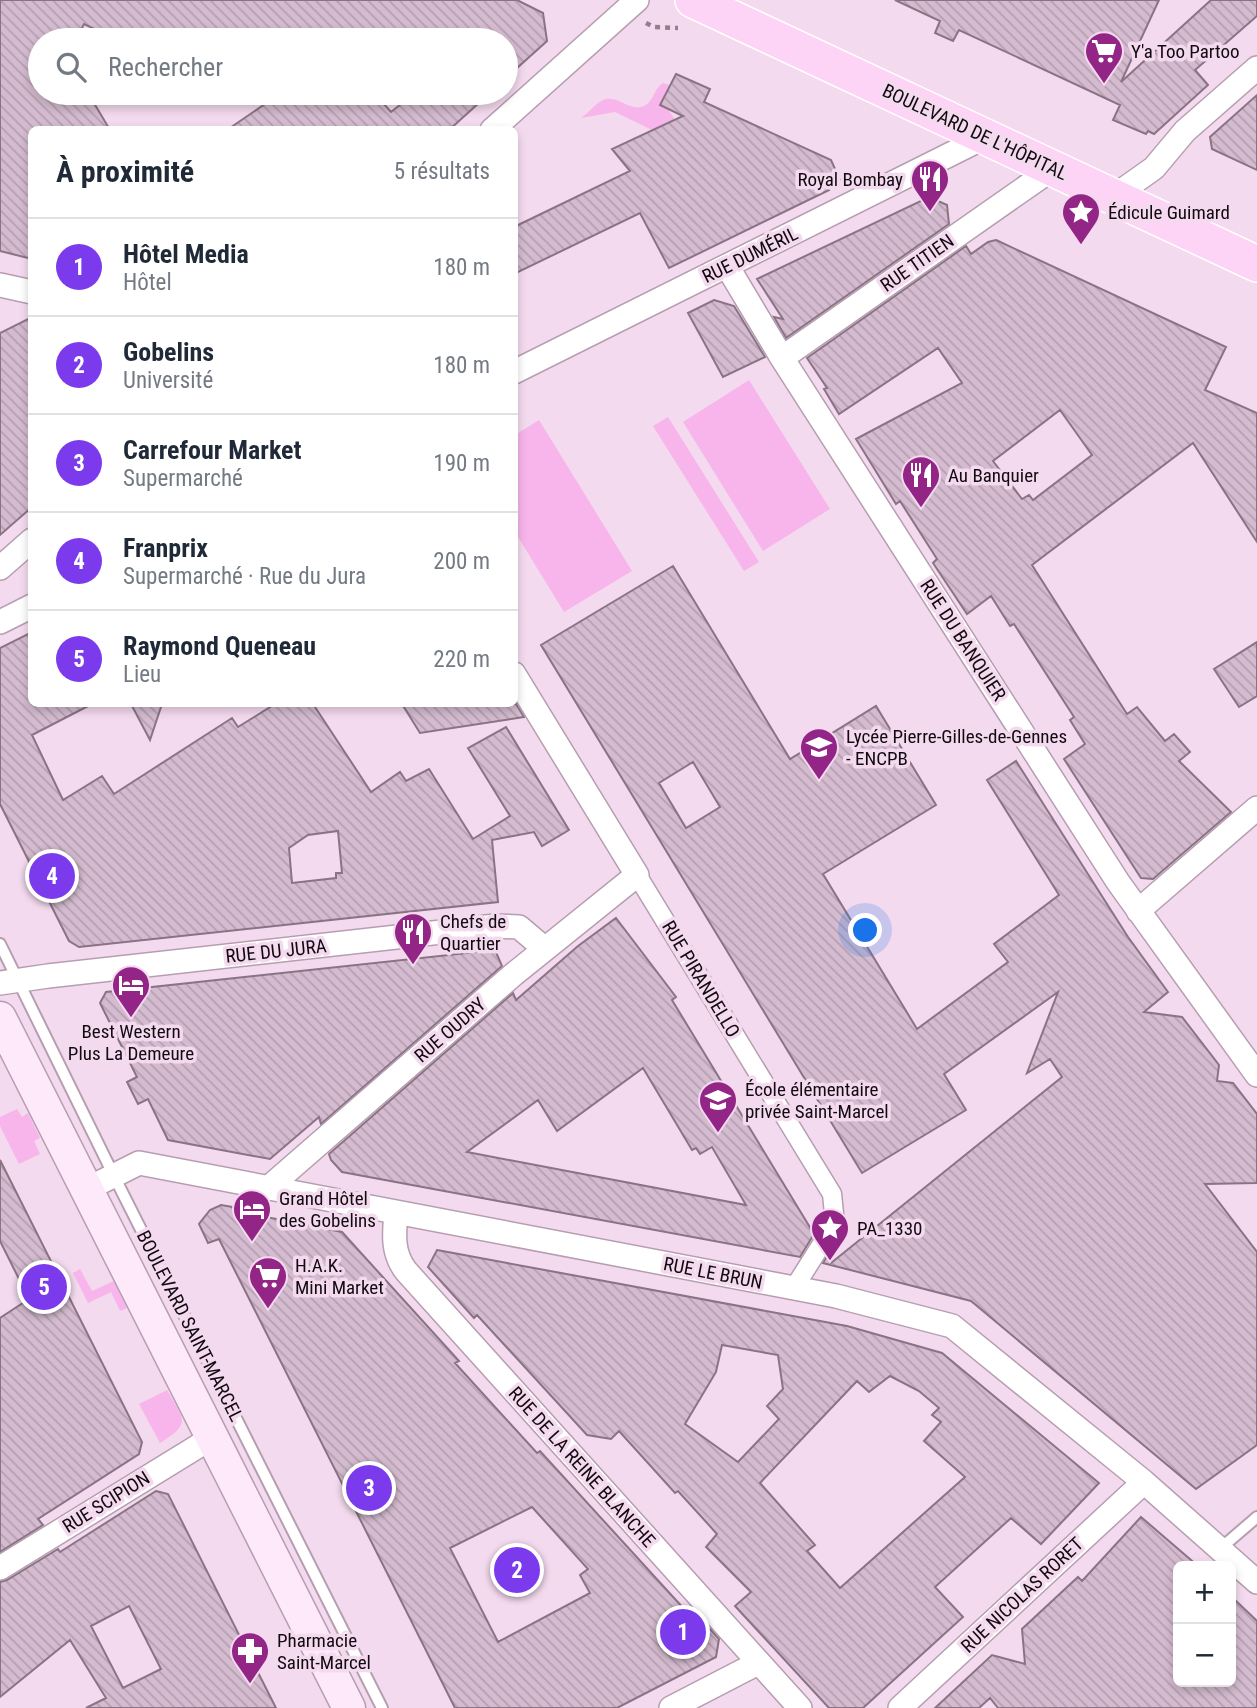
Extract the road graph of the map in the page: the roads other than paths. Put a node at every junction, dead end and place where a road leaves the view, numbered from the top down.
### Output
1 (637, 0) edge
2 (693, 0) edge
3 (1257, 68) edge
4 (496, 126) edge
5 (985, 137) junction
6 (1052, 169) junction
7 (1113, 197) junction
8 (1257, 264) edge
9 (727, 266) junction
10 (0, 284) edge
11 (28, 291) edge
12 (782, 358) junction
13 (518, 370) edge
14 (28, 544) edge
15 (0, 568) edge
16 (28, 608) edge
17 (0, 622) edge
18 (518, 681) edge
19 (1257, 808) edge
20 (637, 875) junction
21 (1138, 911) junction
22 (0, 944) edge
23 (545, 949) junction
24 (9, 982) edge
25 (0, 1018) edge
26 (1257, 1075) edge
27 (100, 1182) junction
28 (267, 1189) junction
29 (396, 1213) junction
30 (794, 1288) junction
31 (213, 1437) junction
32 (1144, 1482) junction
33 (1257, 1517) edge
34 (1221, 1548) junction
35 (0, 1568) edge
36 (1257, 1582) edge
37 (758, 1663) junction
38 (349, 1708) edge
39 (382, 1708) edge
40 (671, 1708) edge
41 (800, 1708) edge
42 (900, 1708) edge

1 - 4 street
2 - 5 main road, BOULEVARD DE L'HÔPITAL
3 - 7 street
5 - 6 main road, BOULEVARD DE L'HÔPITAL
5 - 9 street, RUE DUMÉRIL
6 - 7 main road, BOULEVARD DE L'HÔPITAL
6 - 12 street, RUE TITIEN
7 - 8 main road, BOULEVARD DE L'HÔPITAL
9 - 12 street, RUE DU BANQUIER
9 - 13 street, RUE DUMÉRIL
10 - 11 street
12 - 21 street, RUE DU BANQUIER
14 - 15 street
16 - 17 street
18 - 20 street, RUE PIRANDELLO
19 - 21 street
20 - 23 street, RUE OUDRY
20 - 30 street, RUE PIRANDELLO
21 - 26 street, RUE DU BANQUIER
22 - 24 lane, BOULEVARD SAINT-MARCEL
23 - 24 street, RUE DU JURA
23 - 28 street, RUE OUDRY
24 - 27 lane, BOULEVARD SAINT-MARCEL
25 - 27 main road, BOULEVARD SAINT-MARCEL
27 - 28 street, RUE LE BRUN
27 - 31 main road, BOULEVARD SAINT-MARCEL
27 - 39 lane, BOULEVARD SAINT-MARCEL
28 - 29 street, RUE LE BRUN
29 - 30 street, RUE LE BRUN
29 - 37 street, RUE DE LA REINE BLANCHE
30 - 32 street, RUE LE BRUN
31 - 35 street, RUE SCIPION
31 - 38 main road, BOULEVARD SAINT-MARCEL
32 - 34 street, RUE LE BRUN
32 - 42 street, RUE NICOLAS RORET
33 - 34 lane
34 - 36 street, RUE LE BRUN
37 - 40 street
37 - 41 street, RUE DE LA REINE BLANCHE

